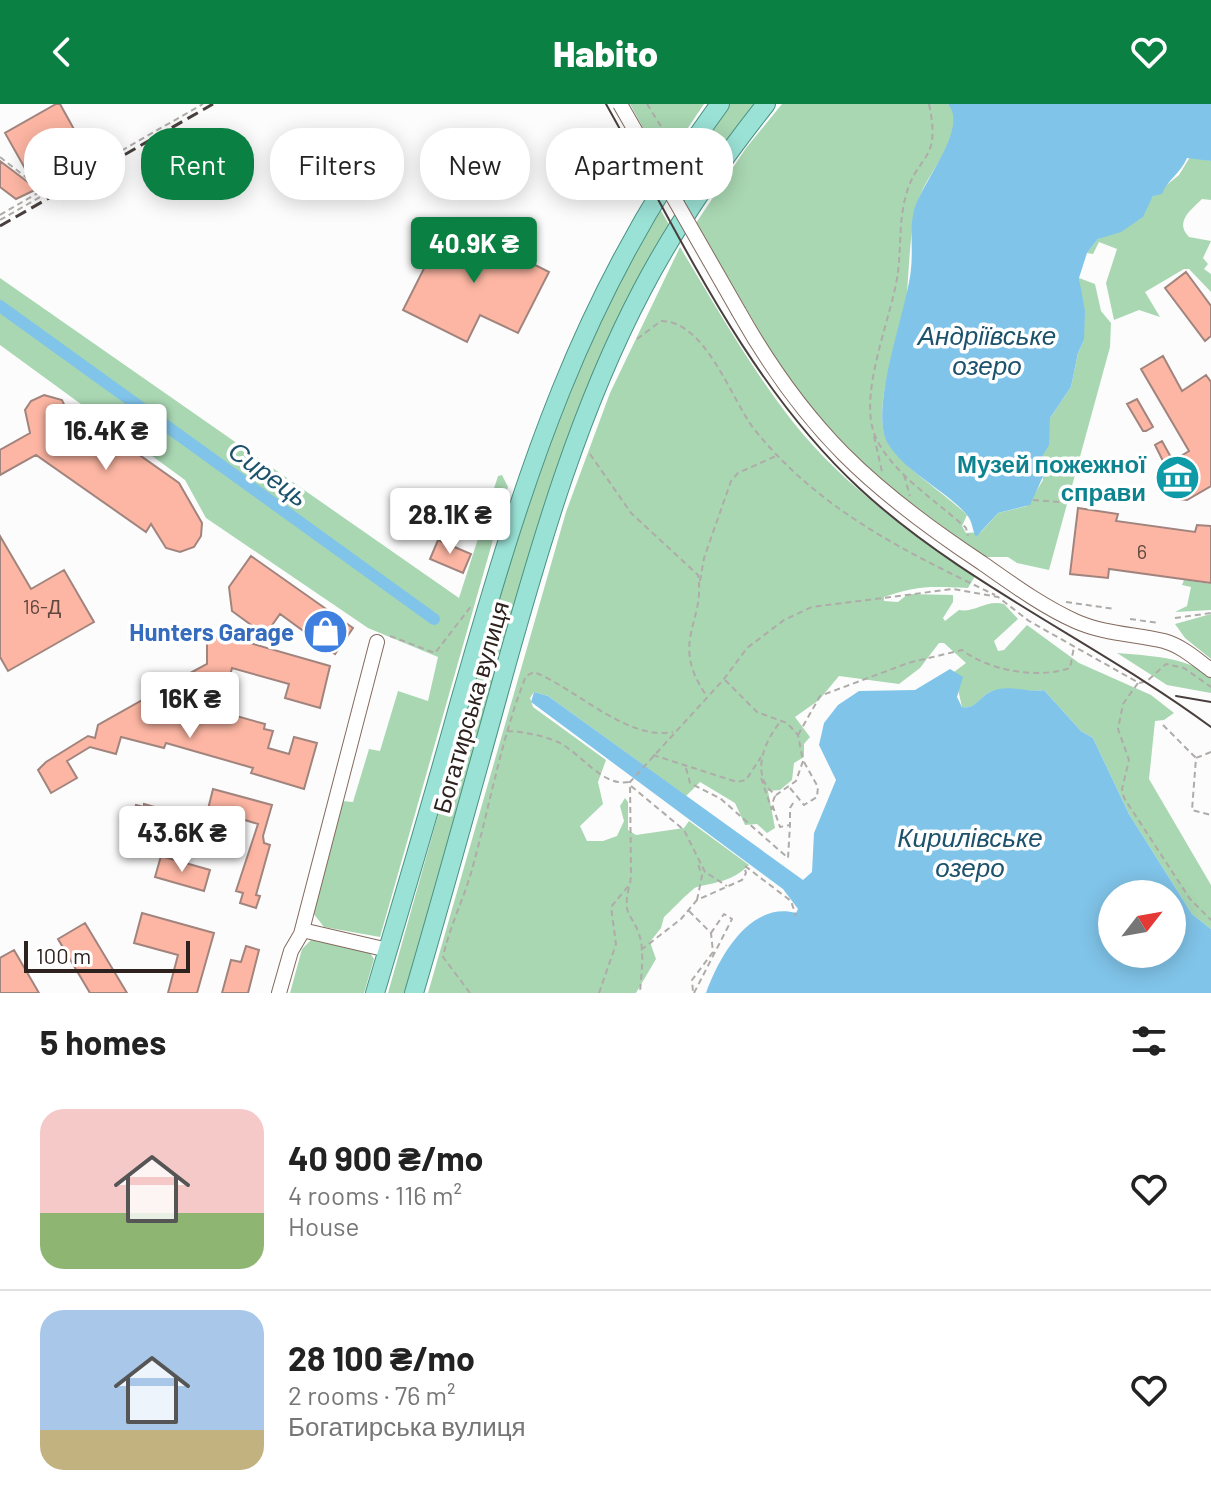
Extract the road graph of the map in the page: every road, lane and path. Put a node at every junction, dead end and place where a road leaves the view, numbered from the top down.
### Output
1 (203, 104) edge
2 (620, 104) edge
3 (647, 104) edge
4 (720, 104) edge
5 (766, 104) edge
6 (929, 104) edge
7 (662, 128) edge
8 (125, 147) edge
9 (0, 157) edge
10 (24, 176) edge
11 (29, 200) edge
12 (32, 200) edge
13 (0, 215) edge
14 (0, 220) edge
15 (637, 339) dead end
16 (874, 432) junction
17 (590, 454) dead end
18 (777, 456) junction
19 (903, 471) junction
20 (883, 476) dead end
21 (911, 499) dead end
22 (1033, 500) dead end
23 (1072, 503) dead end
24 (966, 528) dead end
25 (700, 583) junction
26 (998, 597) junction
27 (1061, 601) dead end
28 (473, 603) dead end
29 (1115, 609) dead end
30 (1211, 613) edge
31 (1175, 618) dead end
32 (1130, 619) dead end
33 (1159, 623) dead end
34 (377, 642) joint
35 (1074, 646) junction
36 (1211, 670) edge
37 (724, 679) junction
38 (1139, 683) junction
39 (1211, 687) edge
40 (707, 696) junction
41 (781, 721) junction
42 (1163, 725) dead end
43 (507, 731) junction
44 (673, 731) junction
45 (798, 735) junction
46 (1211, 752) edge
47 (652, 755) junction
48 (762, 756) junction
49 (1196, 758) junction
50 (803, 761) junction
51 (686, 768) junction
52 (761, 777) junction
53 (630, 784) junction
54 (789, 786) junction
55 (776, 795) junction
56 (796, 799) junction
57 (774, 813) junction
58 (1211, 815) edge
59 (790, 825) junction
60 (697, 859) junction
61 (630, 884) junction
62 (727, 886) junction
63 (697, 900) junction
64 (689, 910) junction
65 (796, 916) dead end
66 (1211, 920) edge
67 (302, 930) junction
68 (711, 933) junction
69 (388, 950) junction
70 (641, 950) junction
71 (279, 993) edge
72 (375, 993) edge
73 (414, 993) edge
74 (470, 993) edge
75 (599, 993) edge
76 (640, 993) edge
77 (694, 993) edge

1 - 8 path
2 - 36 street, bridge
3 - 7 path
4 - 69 main road, Богатирська вулиця
5 - 73 main road, Богатирська вулиця
6 - 16 path
9 - 10 path
11 - 13 path
12 - 14 path
15 - 18 path
16 - 19 path
16 - 20 path
17 - 25 path
18 - 25 path
18 - 26 path
19 - 21 path
19 - 24 path
22 - 23 path
25 - 40 path
26 - 35 path
26 - 37 path
27 - 29 path
28 - 34 path
30 - 31 path
32 - 33 path
34 - 67 street
35 - 38 path
35 - 45 path
37 - 40 path
37 - 41 path
38 - 39 path
38 - 66 path
40 - 44 path
41 - 45 path
41 - 48 path
42 - 49 path
43 - 44 path
43 - 53 path
43 - 74 path
44 - 47 path
45 - 50 path
46 - 49 path
47 - 51 path
47 - 53 path
48 - 51 path
48 - 52 path
49 - 58 path
50 - 54 path
50 - 56 path
51 - 59 path
52 - 55 path
52 - 57 path
53 - 60 path
53 - 61 path
54 - 55 path
54 - 56 path
55 - 57 path
56 - 59 path
57 - 59 path
60 - 62 path
60 - 63 path
61 - 70 path
61 - 75 path
62 - 63 path
62 - 65 path
63 - 64 path
64 - 68 path
64 - 70 path
67 - 69 street
67 - 71 street
68 - 77 path
68 - 77 path
69 - 72 main road, Богатирська вулиця
70 - 76 path

